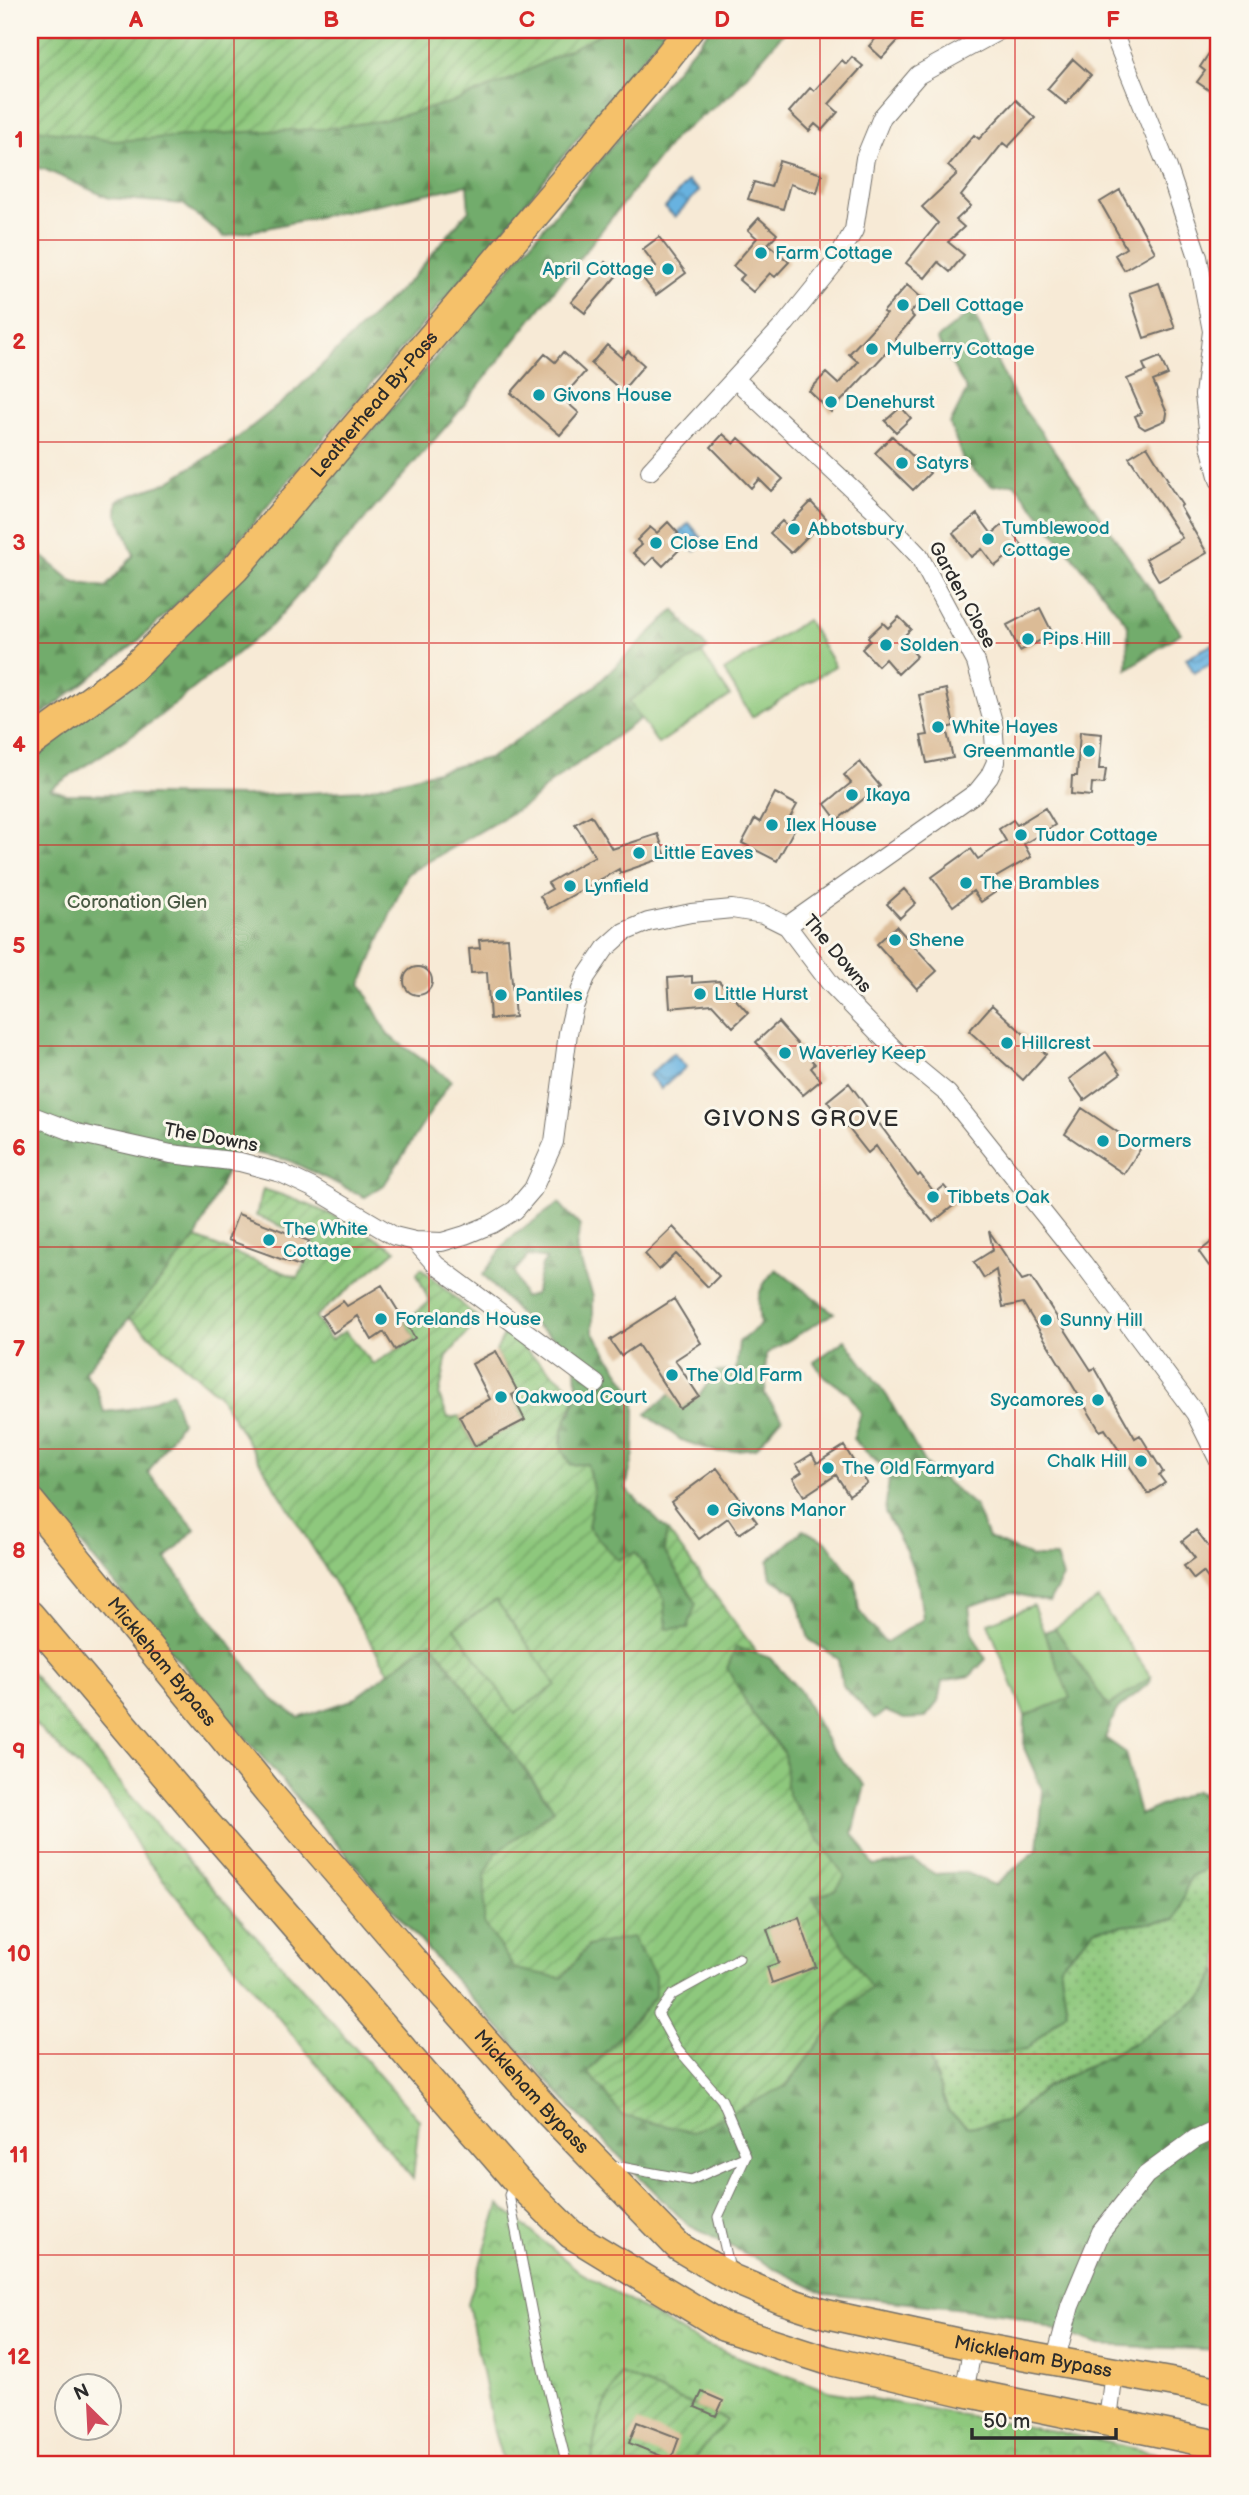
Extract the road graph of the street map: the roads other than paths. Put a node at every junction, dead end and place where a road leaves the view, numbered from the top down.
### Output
1 (689, 30) edge
2 (1000, 30) edge
3 (1112, 30) edge
4 (1216, 331) edge
5 (735, 379) junction
6 (650, 471) dead end
7 (1219, 480) edge
8 (30, 744) edge
9 (787, 926) junction
10 (30, 1115) edge
11 (415, 1241) junction
12 (596, 1384) dead end
13 (1219, 1461) edge
14 (30, 1501) edge
15 (30, 1615) edge
16 (740, 1958) dead end
17 (1219, 2128) edge
18 (746, 2156) junction
19 (596, 2162) junction
20 (516, 2180) junction
21 (733, 2279) junction
22 (973, 2346) junction
23 (1055, 2362) junction
24 (1114, 2372) junction
25 (1219, 2391) edge
26 (964, 2392) junction
27 (1108, 2420) junction
28 (1219, 2445) edge
29 (567, 2465) edge

1 - 8 highway, Leatherhead By-Pass
2 - 5 street
3 - 4 street
4 - 7 street
5 - 6 street
5 - 9 street, Garden Close
9 - 11 street, The Downs
9 - 13 street, The Downs
10 - 11 street, The Downs
11 - 12 street, The Downs
14 - 19 highway, Mickleham Bypass
15 - 20 highway
16 - 18 lane
17 - 23 street
18 - 19 lane
18 - 21 lane
19 - 21 highway, Mickleham Bypass
20 - 26 highway
20 - 29 lane
21 - 22 highway, Mickleham Bypass
22 - 23 highway, Mickleham Bypass
22 - 26 street
23 - 24 highway, Mickleham Bypass
24 - 25 highway, Mickleham Bypass
24 - 27 street
26 - 27 highway
27 - 28 highway

